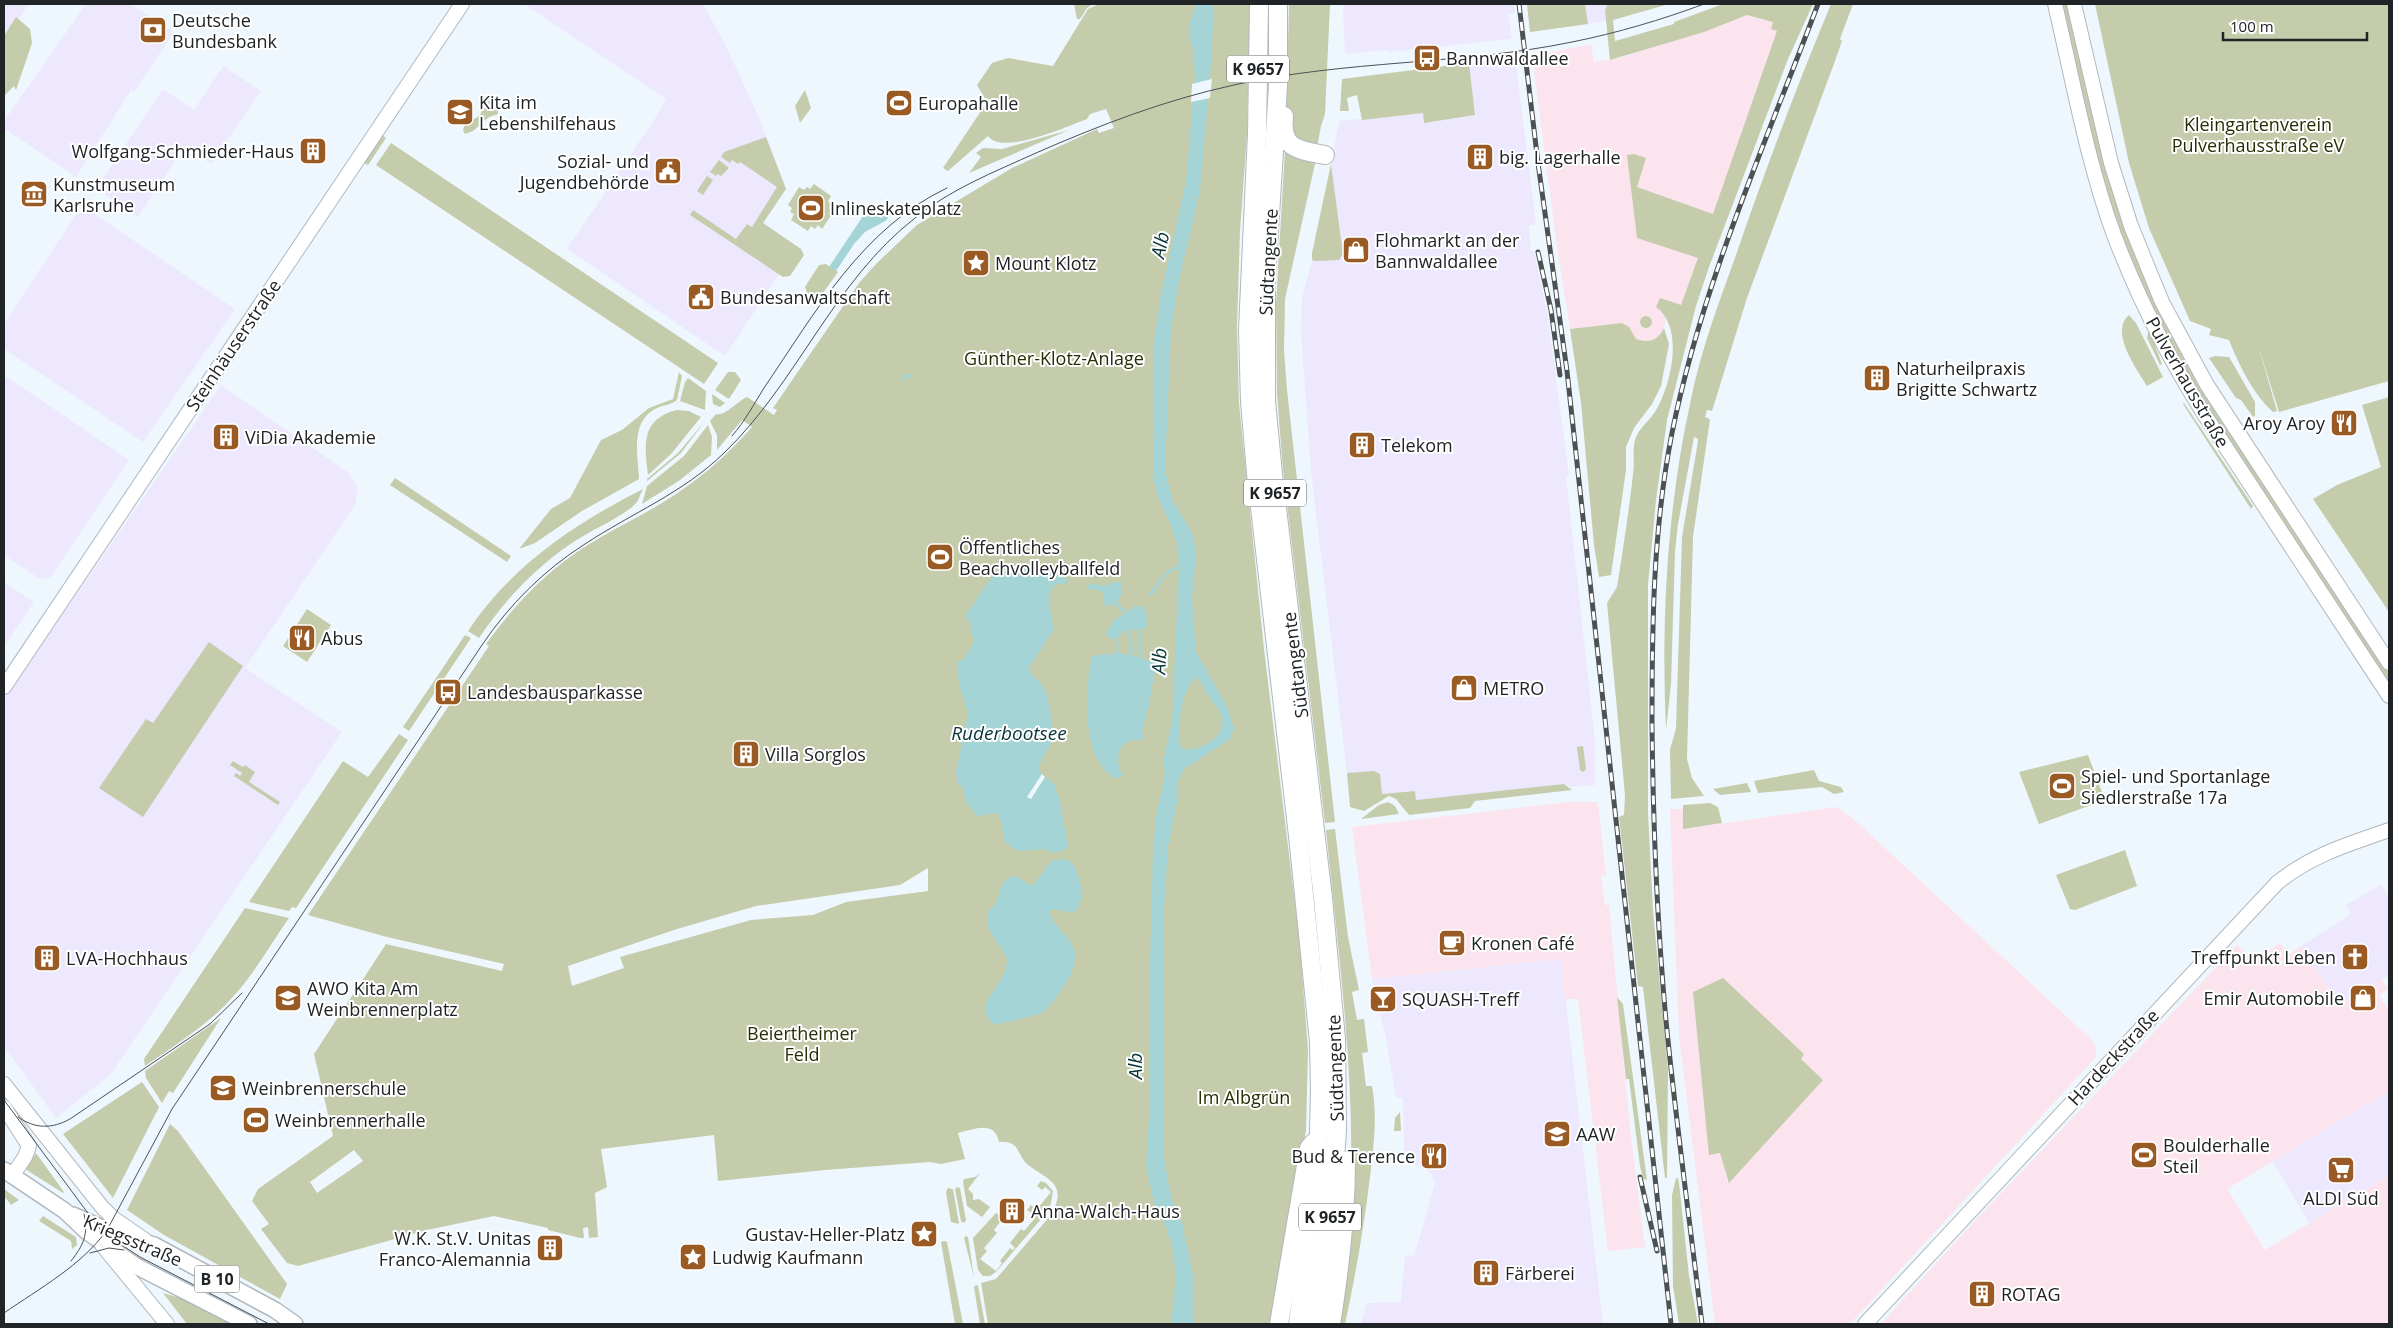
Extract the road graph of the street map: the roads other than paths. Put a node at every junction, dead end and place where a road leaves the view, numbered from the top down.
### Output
1 (462, 4) edge
2 (1259, 4) edge
3 (1278, 4) edge
4 (2055, 4) edge
5 (2074, 4) edge
6 (1278, 86) junction
7 (1325, 155) dead end
8 (2389, 663) edge
9 (4, 687) edge
10 (2389, 696) edge
11 (2389, 830) edge
12 (4, 1084) edge
13 (4, 1107) edge
14 (1337, 1108) junction
15 (1320, 1135) junction
16 (8, 1173) edge
17 (65, 1211) junction
18 (100, 1242) junction
19 (154, 1246) junction
20 (282, 1319) edge
21 (167, 1324) edge
22 (249, 1324) edge
23 (295, 1324) edge
24 (1279, 1324) edge
25 (1298, 1324) edge
26 (1314, 1324) edge
27 (1331, 1324) edge
28 (1865, 1324) edge

1 - 9 street, Steinhäuserstraße
2 - 15 highway, Südtangente / K 9657
3 - 6 highway, Südtangente / K 9657
4 - 10 street, Pulverhausstraße
5 - 8 street, Pulverhausstraße
6 - 7 highway, K 9657
6 - 14 highway, Südtangente / K 9657
11 - 28 street, Hardeckstraße
12 - 19 street
13 - 16 street
14 - 26 highway, Südtangente / K 9657
14 - 27 highway
15 - 24 highway
15 - 25 highway, Südtangente / K 9657
16 - 17 main road, B 10
17 - 18 main road, B 10
17 - 19 main road, Kriegsstraße / B 10
18 - 21 street
18 - 22 main road, Kriegsstraße / B 10
19 - 20 main road, Kriegsstraße / B 10
20 - 23 main road, Kriegsstraße / B 10

